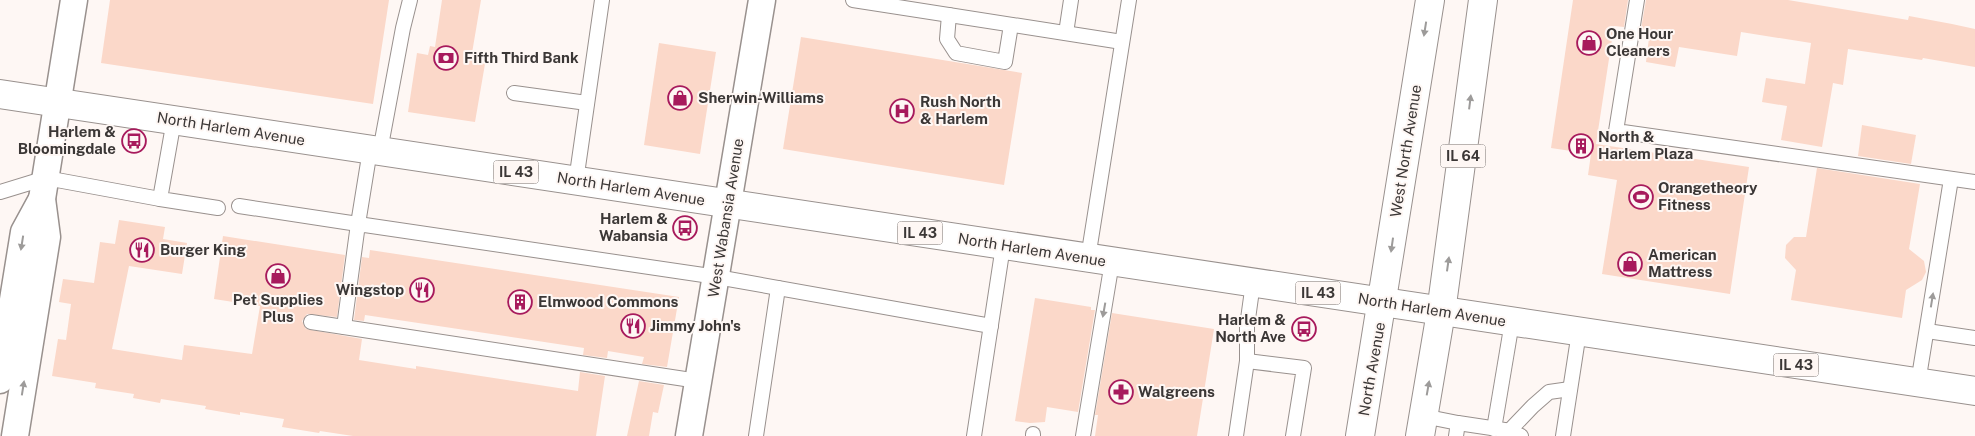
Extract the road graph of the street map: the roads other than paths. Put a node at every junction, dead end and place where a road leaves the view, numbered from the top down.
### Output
1 (74, 0) edge
2 (410, 0) edge
3 (602, 0) edge
4 (762, 0) edge
5 (853, 0) edge
6 (1072, 0) edge
7 (1129, 0) edge
8 (1430, 0) edge
9 (1483, 0) edge
10 (1637, 0) edge
11 (949, 15) junction
12 (1011, 25) junction
13 (1066, 33) junction
14 (1122, 42) junction
15 (514, 93) dead end
16 (0, 94) edge
17 (58, 102) junction
18 (587, 103) junction
19 (174, 120) junction
20 (375, 150) junction
21 (1951, 179) junction
22 (576, 181) junction
23 (1975, 182) edge
24 (44, 189) junction
25 (0, 192) edge
26 (160, 199) junction
27 (728, 204) junction
28 (239, 206) dead end
29 (218, 208) dead end
30 (358, 224) junction
31 (1004, 246) junction
32 (1100, 260) junction
33 (717, 278) junction
34 (1253, 284) junction
35 (778, 288) junction
36 (1383, 303) junction
37 (1441, 312) junction
38 (311, 322) dead end
39 (1512, 322) junction
40 (991, 326) junction
41 (344, 327) junction
42 (1927, 330) junction
43 (1579, 332) junction
44 (1975, 338) edge
45 (1247, 360) junction
46 (0, 380) edge
47 (698, 381) junction
48 (1918, 383) junction
49 (1570, 389) junction
50 (1975, 391) edge
51 (1421, 426) edge
52 (1457, 429) edge
53 (1494, 429) junction
54 (1515, 433) edge
55 (15, 436) edge
56 (689, 436) edge
57 (756, 436) edge
58 (974, 436) edge
59 (1083, 436) edge
60 (1236, 436) edge
61 (1293, 436) edge
62 (1360, 436) edge
63 (1563, 436) edge

1 - 17 street
2 - 20 lane
3 - 18 lane
4 - 27 street, West Wabansia Avenue
5 - 11 lane
6 - 13 lane
7 - 14 lane
8 -> 36 main road, West North Avenue
37 -> 9 main road, IL 64
10 - 21 lane
11 - 12 lane
11 - 12 lane
12 - 13 lane
13 - 14 lane
14 - 32 lane
15 - 18 lane
16 - 17 main road, North Harlem Avenue / IL 43
17 - 19 main road, North Harlem Avenue / IL 43
17 - 24 street
18 - 22 lane
19 - 20 main road, North Harlem Avenue / IL 43
19 - 26 lane
20 - 22 main road, North Harlem Avenue / IL 43
20 - 30 lane
21 - 23 lane
42 -> 21 lane
22 - 27 main road, North Harlem Avenue / IL 43
24 - 25 lane
24 - 26 lane
24 -> 46 street
55 -> 24 street
26 - 29 lane
27 - 31 main road, North Harlem Avenue / IL 43
27 - 33 street, West Wabansia Avenue
28 - 30 lane
30 - 33 lane
30 - 41 lane
31 - 32 main road, North Harlem Avenue / IL 43
31 - 40 lane
32 - 34 main road, North Harlem Avenue / IL 43
32 -> 59 lane
33 - 35 lane
33 - 47 street, West Wabansia Avenue
34 - 36 main road, North Harlem Avenue / IL 43
34 - 45 lane
35 - 40 lane
35 - 57 lane
36 - 37 main road, North Harlem Avenue / IL 43
36 - 62 main road, North Avenue
37 - 39 main road, North Harlem Avenue / IL 43
51 -> 37 main road, IL 64
38 - 41 lane
39 - 43 main road, North Harlem Avenue / IL 43
39 - 53 lane
40 - 58 lane
41 - 47 lane
42 - 44 lane
42 - 48 lane
43 - 48 main road, North Harlem Avenue / IL 43
43 - 49 lane
45 - 60 lane
45 - 61 lane
47 - 56 street, West Wabansia Avenue
48 - 50 main road, North Harlem Avenue / IL 43
49 - 54 lane
49 - 63 lane
51 - 52 lane
52 - 53 lane
53 - 54 lane

